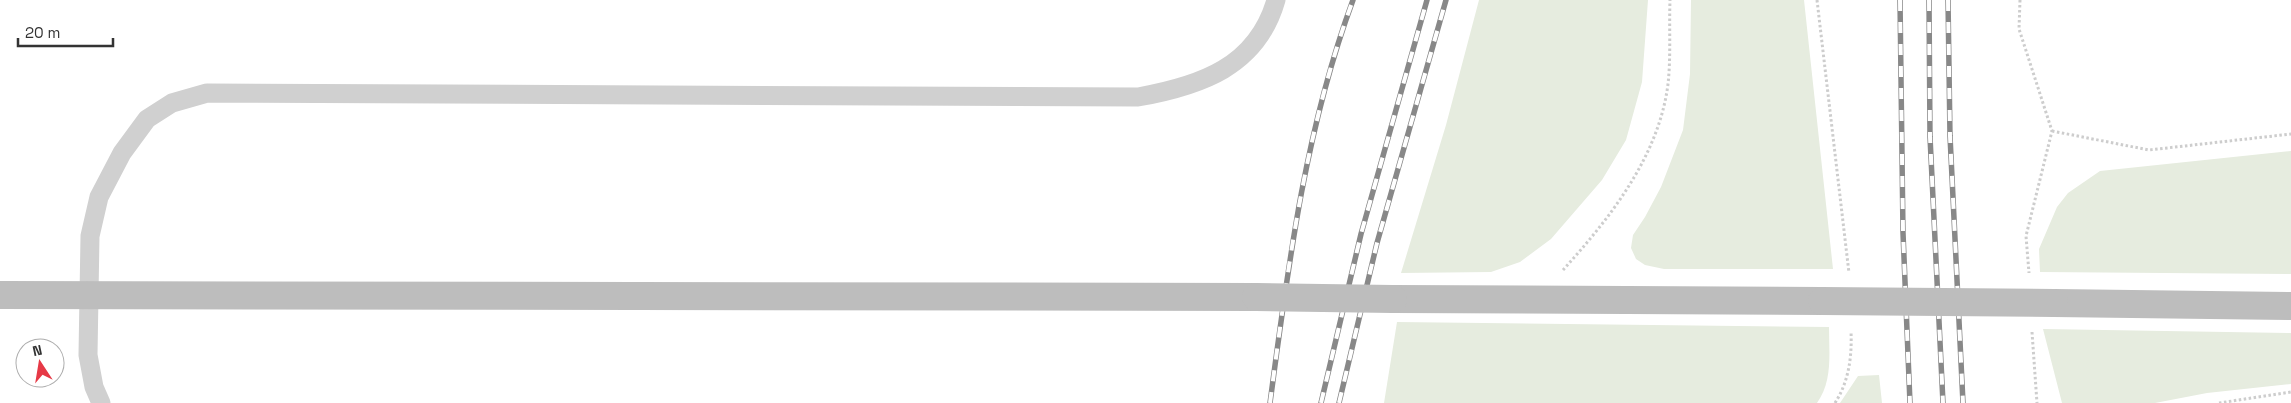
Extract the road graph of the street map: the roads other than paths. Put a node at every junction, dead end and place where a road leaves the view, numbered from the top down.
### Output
1 (1276, 0) edge
2 (0, 295) edge
3 (88, 295) junction
4 (2291, 306) edge
5 (101, 403) edge

1 - 3 lane
2 - 3 main road
3 - 4 main road, bridge
3 - 5 lane

